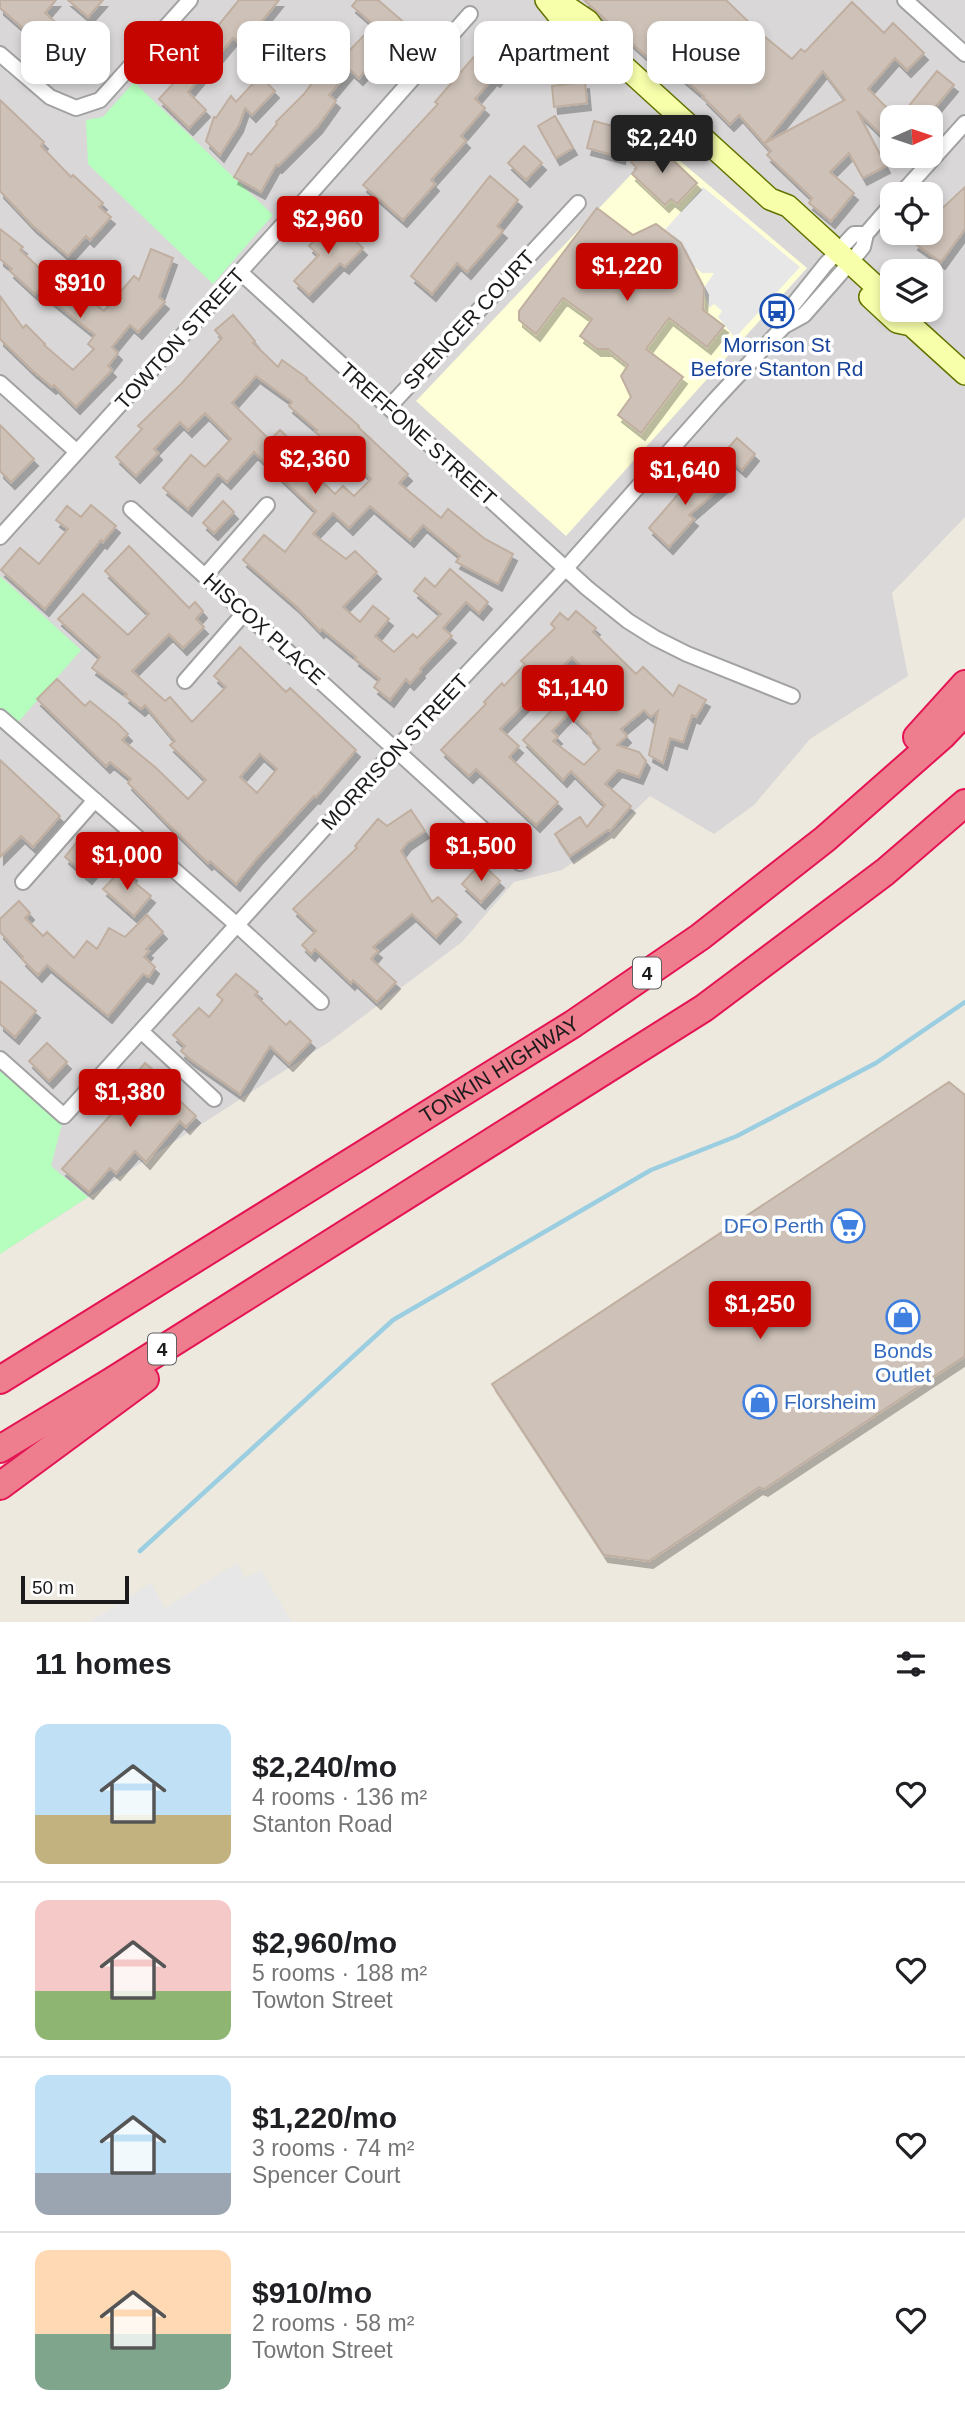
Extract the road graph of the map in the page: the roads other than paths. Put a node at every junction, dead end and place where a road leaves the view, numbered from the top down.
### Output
1 (546, 0) edge
2 (557, 0) edge
3 (905, 0) edge
4 (181, 3) edge
5 (470, 14) dead end
6 (562, 21) edge
7 (588, 21) edge
8 (0, 54) edge
9 (965, 54) edge
10 (633, 74) edge
11 (965, 123) edge
12 (912, 182) edge
13 (578, 203) dead end
14 (880, 218) edge
15 (840, 261) junction
16 (240, 272) junction
17 (880, 291) edge
18 (880, 304) edge
19 (912, 322) edge
20 (965, 374) edge
21 (0, 383) edge
22 (389, 407) junction
23 (77, 452) junction
24 (267, 505) dead end
25 (131, 509) dead end
26 (0, 537) edge
27 (566, 568) junction
28 (205, 576) junction
29 (245, 612) junction
30 (186, 681) dead end
31 (965, 684) edge
32 (792, 696) dead end
33 (965, 712) edge
34 (0, 716) edge
35 (396, 749) junction
36 (95, 800) junction
37 (965, 803) edge
38 (825, 839) junction
39 (520, 863) dead end
40 (23, 882) dead end
41 (237, 925) junction
42 (321, 1002) dead end
43 (141, 1031) junction
44 (0, 1059) edge
45 (214, 1099) dead end
46 (323, 1246) junction
47 (99, 1318) junction
48 (0, 1362) edge
49 (0, 1380) edge
50 (0, 1449) edge
51 (0, 1486) edge

1 - 6 street
2 - 7 street
3 - 9 street
4 - 8 street
5 - 16 street, TOWTON STREET
10 - 15 street
11 - 12 street
13 - 22 street, SPENCER COURT
14 - 15 street, MORRISON STREET
15 - 17 street
15 - 18 street
15 - 27 street, MORRISON STREET
16 - 22 street, TREFFONE STREET
16 - 23 street, TOWTON STREET
19 - 20 street
21 - 23 street
22 - 27 street, TREFFONE STREET
23 - 26 street, TOWTON STREET
24 - 28 street
25 - 28 street, HISCOX PLACE
27 - 32 street, TREFFONE STREET
27 - 35 street, MORRISON STREET
28 - 29 street, HISCOX PLACE
29 - 30 street
29 - 35 street, HISCOX PLACE
31 - 38 highway, 4
33 - 38 highway, TONKIN HIGHWAY / 4
34 - 36 street
35 - 39 street, HISCOX PLACE
35 - 41 street, MORRISON STREET
36 - 40 street
36 - 41 street
37 - 46 highway, 4
38 - 47 highway, TONKIN HIGHWAY / 4
41 - 42 street
41 - 43 street, MORRISON STREET
43 - 44 street, MORRISON STREET
43 - 45 street
46 - 50 highway, 4
46 - 51 highway
47 - 48 highway
47 - 49 highway, TONKIN HIGHWAY / 4

